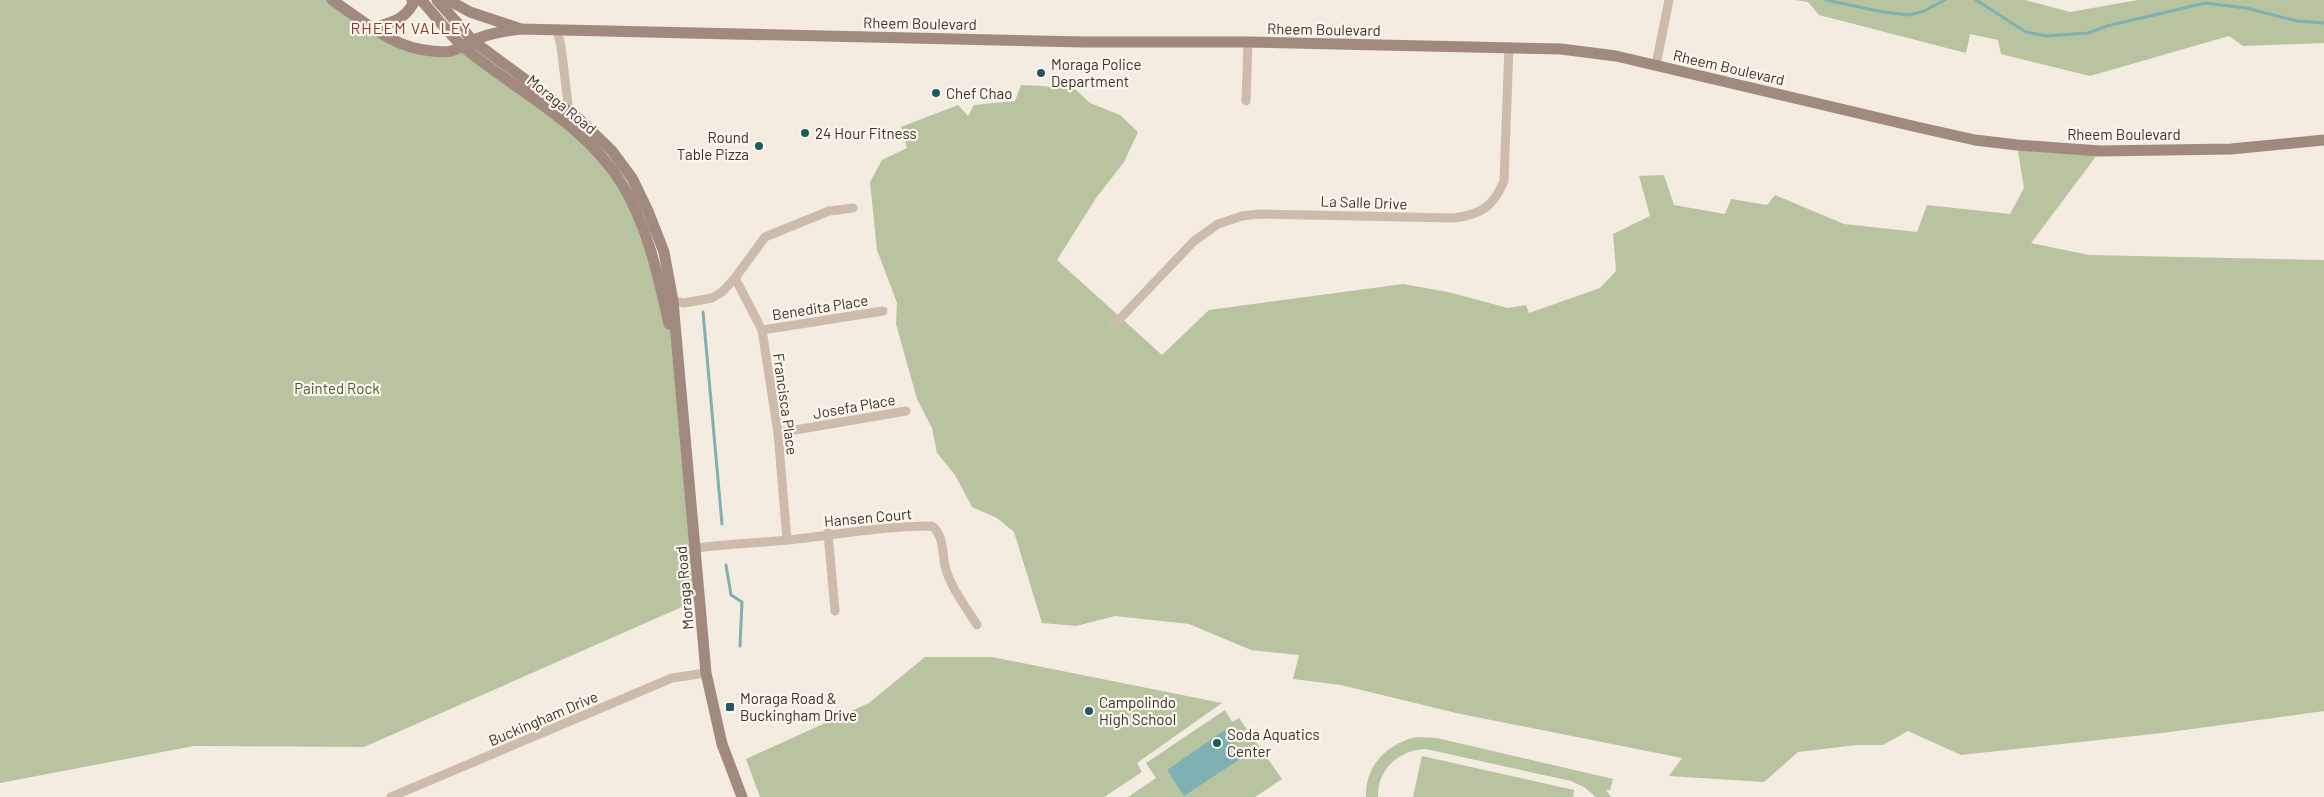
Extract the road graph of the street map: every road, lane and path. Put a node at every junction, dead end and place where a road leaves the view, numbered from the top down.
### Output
1 (332, 0) edge
2 (412, 0) edge
3 (421, 0) edge
4 (437, 0) edge
5 (448, 0) edge
6 (1669, 0) edge
7 (373, 28) junction
8 (520, 29) junction
9 (557, 30) junction
10 (1248, 42) junction
11 (468, 44) junction
12 (1509, 47) junction
13 (1656, 66) junction
14 (1246, 101) dead end
15 (569, 112) junction
16 (2324, 140) edge
17 (853, 208) dead end
18 (735, 278) junction
19 (673, 301) junction
20 (883, 311) dead end
21 (1114, 325) dead end
22 (762, 330) junction
23 (680, 372) junction
24 (906, 411) dead end
25 (778, 433) junction
26 (828, 533) junction
27 (787, 540) junction
28 (696, 548) junction
29 (835, 611) dead end
30 (978, 625) dead end
31 (706, 673) junction
32 (391, 797) edge
33 (742, 797) edge

1 - 7 street, Rheem Boulevard
2 - 7 street
3 - 11 street, Moraga Road
4 - 11 street, Moraga Road
5 - 8 street
6 - 13 street
7 - 11 street, Rheem Boulevard
8 - 9 street, Rheem Boulevard
8 - 11 street, Rheem Boulevard
9 - 10 street, Rheem Boulevard
9 - 15 street
10 - 12 street, Rheem Boulevard
10 - 14 street
11 - 15 street, Moraga Road
11 - 23 street, Moraga Road
12 - 13 street, Rheem Boulevard
12 - 21 street, La Salle Drive
13 - 16 street, Rheem Boulevard
15 - 19 street, Moraga Road
17 - 18 street
18 - 19 street
18 - 22 street, Francisca Place
19 - 23 street, Moraga Road
20 - 22 street, Benedita Place
22 - 25 street, Francisca Place
23 - 28 street, Moraga Road
24 - 25 street, Josefa Place
25 - 27 street, Francisca Place
26 - 27 street, Hansen Court
26 - 29 street
26 - 30 street, Hansen Court
27 - 28 street, Hansen Court
28 - 31 street, Moraga Road
31 - 32 street, Buckingham Drive
31 - 33 street, Moraga Road

